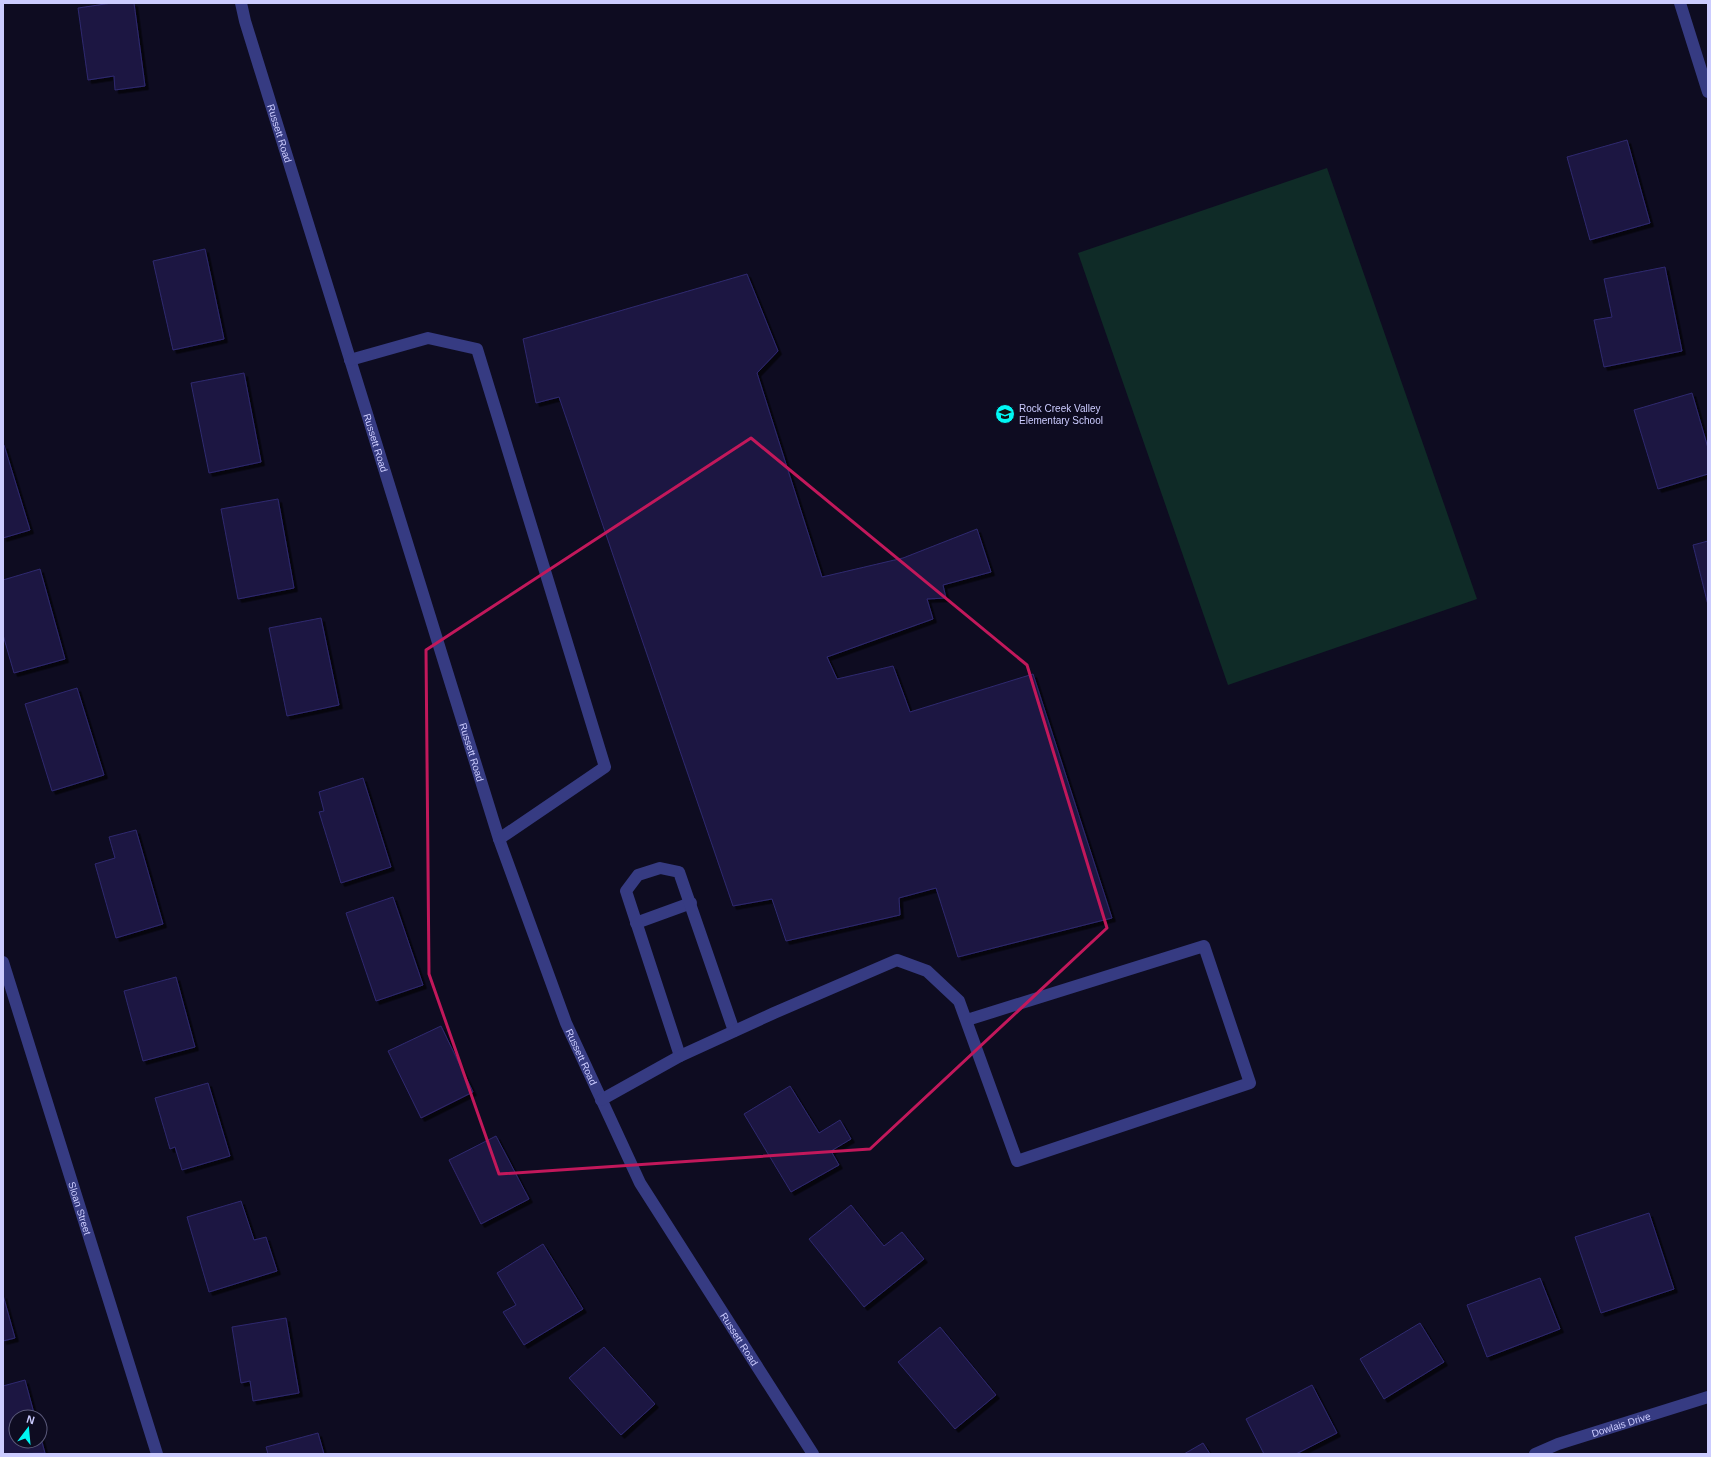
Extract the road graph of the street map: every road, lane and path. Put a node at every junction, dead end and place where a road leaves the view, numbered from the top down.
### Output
1 (241, 3) edge
2 (1680, 3) edge
3 (1708, 92) edge
4 (350, 360) junction
5 (499, 839) junction
6 (690, 903) junction
7 (636, 923) junction
8 (3, 962) edge
9 (967, 1020) junction
10 (734, 1031) junction
11 (680, 1056) junction
12 (601, 1100) junction
13 (1708, 1397) edge
14 (1560, 1449) edge
15 (157, 1454) edge
16 (812, 1454) edge
17 (1535, 1454) edge

1 - 4 street, Russett Road
2 - 3 street
4 - 5 street, Russett Road
4 - 5 street
5 - 12 street, Russett Road
6 - 7 street
6 - 7 street
6 - 10 street
7 - 11 street
8 - 15 street, Sloan Street
9 - 9 street
9 - 10 street
10 - 11 street
11 - 12 street
12 - 16 street, Russett Road
13 - 14 street, Dowlais Drive
14 - 17 street, Dowlais Drive

